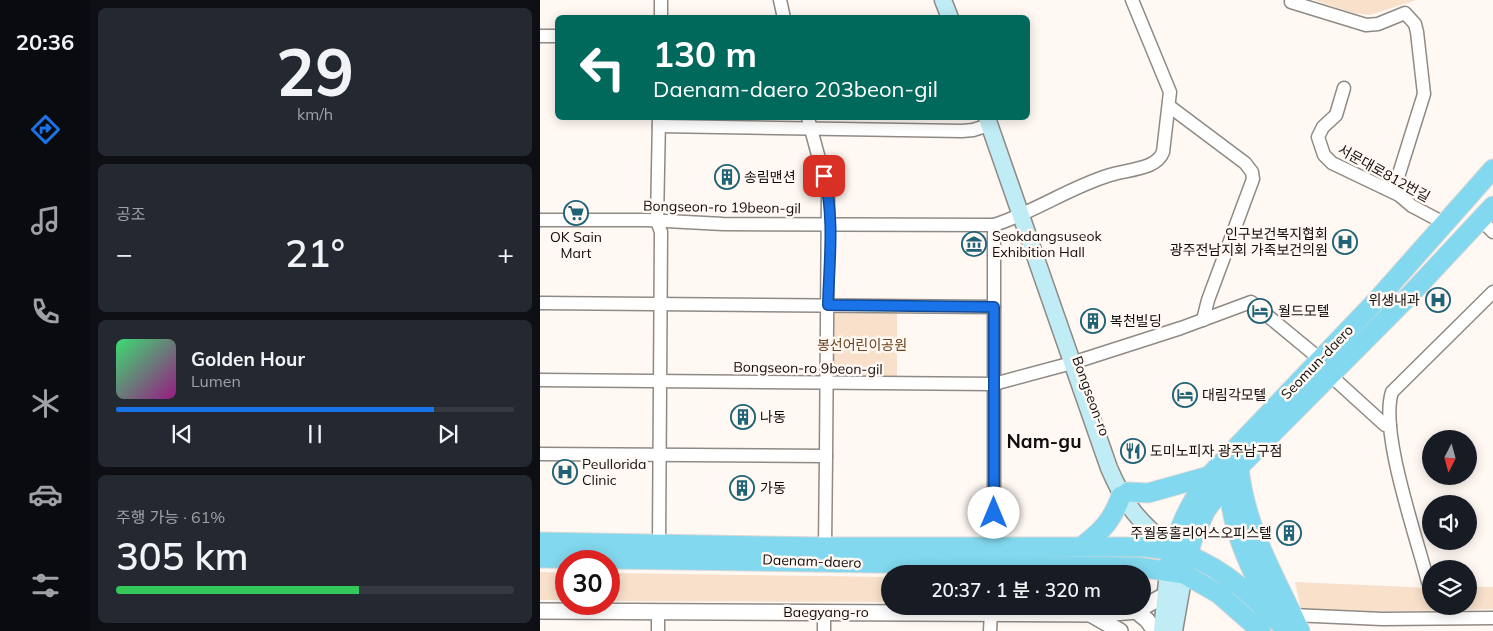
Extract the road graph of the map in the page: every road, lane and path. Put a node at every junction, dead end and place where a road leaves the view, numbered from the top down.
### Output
1 (661, 0) edge
2 (780, 0) edge
3 (944, 0) edge
4 (1132, 0) edge
5 (1291, 2) dead end
6 (661, 15) edge
7 (783, 15) edge
8 (949, 15) edge
9 (540, 36) edge
10 (555, 36) edge
11 (1344, 88) dead end
12 (1169, 106) junction
13 (988, 121) edge
14 (659, 122) edge
15 (810, 123) edge
16 (1493, 169) edge
17 (1399, 195) junction
18 (1022, 217) junction
19 (1489, 219) edge
20 (540, 220) edge
21 (657, 221) junction
22 (1444, 223) junction
23 (829, 224) junction
24 (994, 225) junction
25 (1493, 292) edge
26 (540, 303) edge
27 (660, 304) junction
28 (828, 305) junction
29 (994, 307) junction
30 (1204, 320) junction
31 (1320, 359) junction
32 (1075, 362) junction
33 (1330, 375) junction
34 (540, 380) edge
35 (660, 382) junction
36 (827, 383) junction
37 (994, 384) junction
38 (1390, 425) junction
39 (540, 454) edge
40 (659, 454) junction
41 (826, 456) junction
42 (1234, 473) junction
43 (1209, 476) junction
44 (1124, 494) junction
45 (540, 542) edge
46 (659, 544) junction
47 (825, 547) junction
48 (994, 547) junction
49 (1081, 547) junction
50 (1179, 550) junction
51 (540, 558) edge
52 (1422, 560) edge
53 (887, 565) edge
54 (1090, 565) edge
55 (1151, 569) edge
56 (1176, 572) junction
57 (1166, 594) junction
58 (1151, 600) edge
59 (540, 611) edge
60 (658, 612) junction
61 (824, 612) junction
62 (881, 612) edge
63 (991, 615) edge
64 (1099, 615) edge
65 (1140, 615) edge
66 (1493, 618) edge
67 (1382, 625) edge
68 (1291, 627) edge
69 (658, 631) edge
70 (824, 631) edge
71 (990, 631) edge
72 (1120, 631) edge
73 (1156, 631) edge
74 (1162, 631) edge
75 (1174, 631) edge
76 (1261, 631) edge

1 - 6 street
2 - 7 street
3 - 8 main road
4 - 12 street, Bongseon-ro 19beon-gil
5 - 17 street
9 - 10 street
11 - 17 street, 서문대로812번길
12 - 18 street, Bongseon-ro 19beon-gil
12 - 30 street
13 - 15 street
13 - 18 main road, Bongseon-ro
14 - 15 street
14 - 21 street
15 - 23 street
16 - 22 main road, Seomun-daero
17 - 22 street, 서문대로812번길
18 - 24 street, Bongseon-ro 19beon-gil
18 - 32 main road, Bongseon-ro
19 - 33 main road, Seomun-daero
20 - 21 street, Bongseon-ro 19beon-gil
21 - 23 street, Bongseon-ro 19beon-gil
21 - 27 street
22 - 31 main road, Seomun-daero
23 - 24 street, Bongseon-ro 19beon-gil
23 - 28 street
24 - 29 street
25 - 38 street
26 - 27 street
27 - 28 street
27 - 35 street
28 - 29 street
28 - 36 street
29 - 37 street
30 - 31 street, Bongseon-ro 9beon-gil
30 - 32 street, Bongseon-ro 9beon-gil
31 - 43 main road, Seomun-daero
32 - 37 street, Bongseon-ro 9beon-gil
32 - 44 main road, Bongseon-ro
33 - 38 street
33 - 42 main road, Seomun-daero
34 - 35 street, Bongseon-ro 9beon-gil
35 - 36 street, Bongseon-ro 9beon-gil
35 - 40 street
36 - 37 street, Bongseon-ro 9beon-gil
36 - 41 street
37 - 48 street
38 - 52 street
39 - 40 street
40 - 41 street
40 - 46 street
41 - 47 street
42 - 50 main road, Seomun-daero
42 - 68 main road
43 - 44 main road
43 - 50 main road, Seomun-daero
44 - 49 main road
44 - 50 main road, Bongseon-ro
45 - 46 main road, Daenam-daero
46 - 47 main road, Daenam-daero
47 - 48 main road, Daenam-daero
48 - 49 main road, Daenam-daero
49 - 50 main road, Daenam-daero
49 - 54 main road
50 - 56 main road, Seomun-daero
50 - 68 main road, Daenam-daero
51 - 53 main road, Daenam-daero
55 - 56 main road, Daenam-daero
56 - 57 main road
56 - 75 main road
56 - 76 main road, Daenam-daero
57 - 58 street, Baegyang-ro
57 - 74 main road
59 - 60 street, Baegyang-ro
60 - 61 street, Baegyang-ro
60 - 69 street
61 - 62 street, Baegyang-ro
61 - 70 street
63 - 71 street
64 - 72 street
65 - 73 street
66 - 67 street
67 - 68 street

